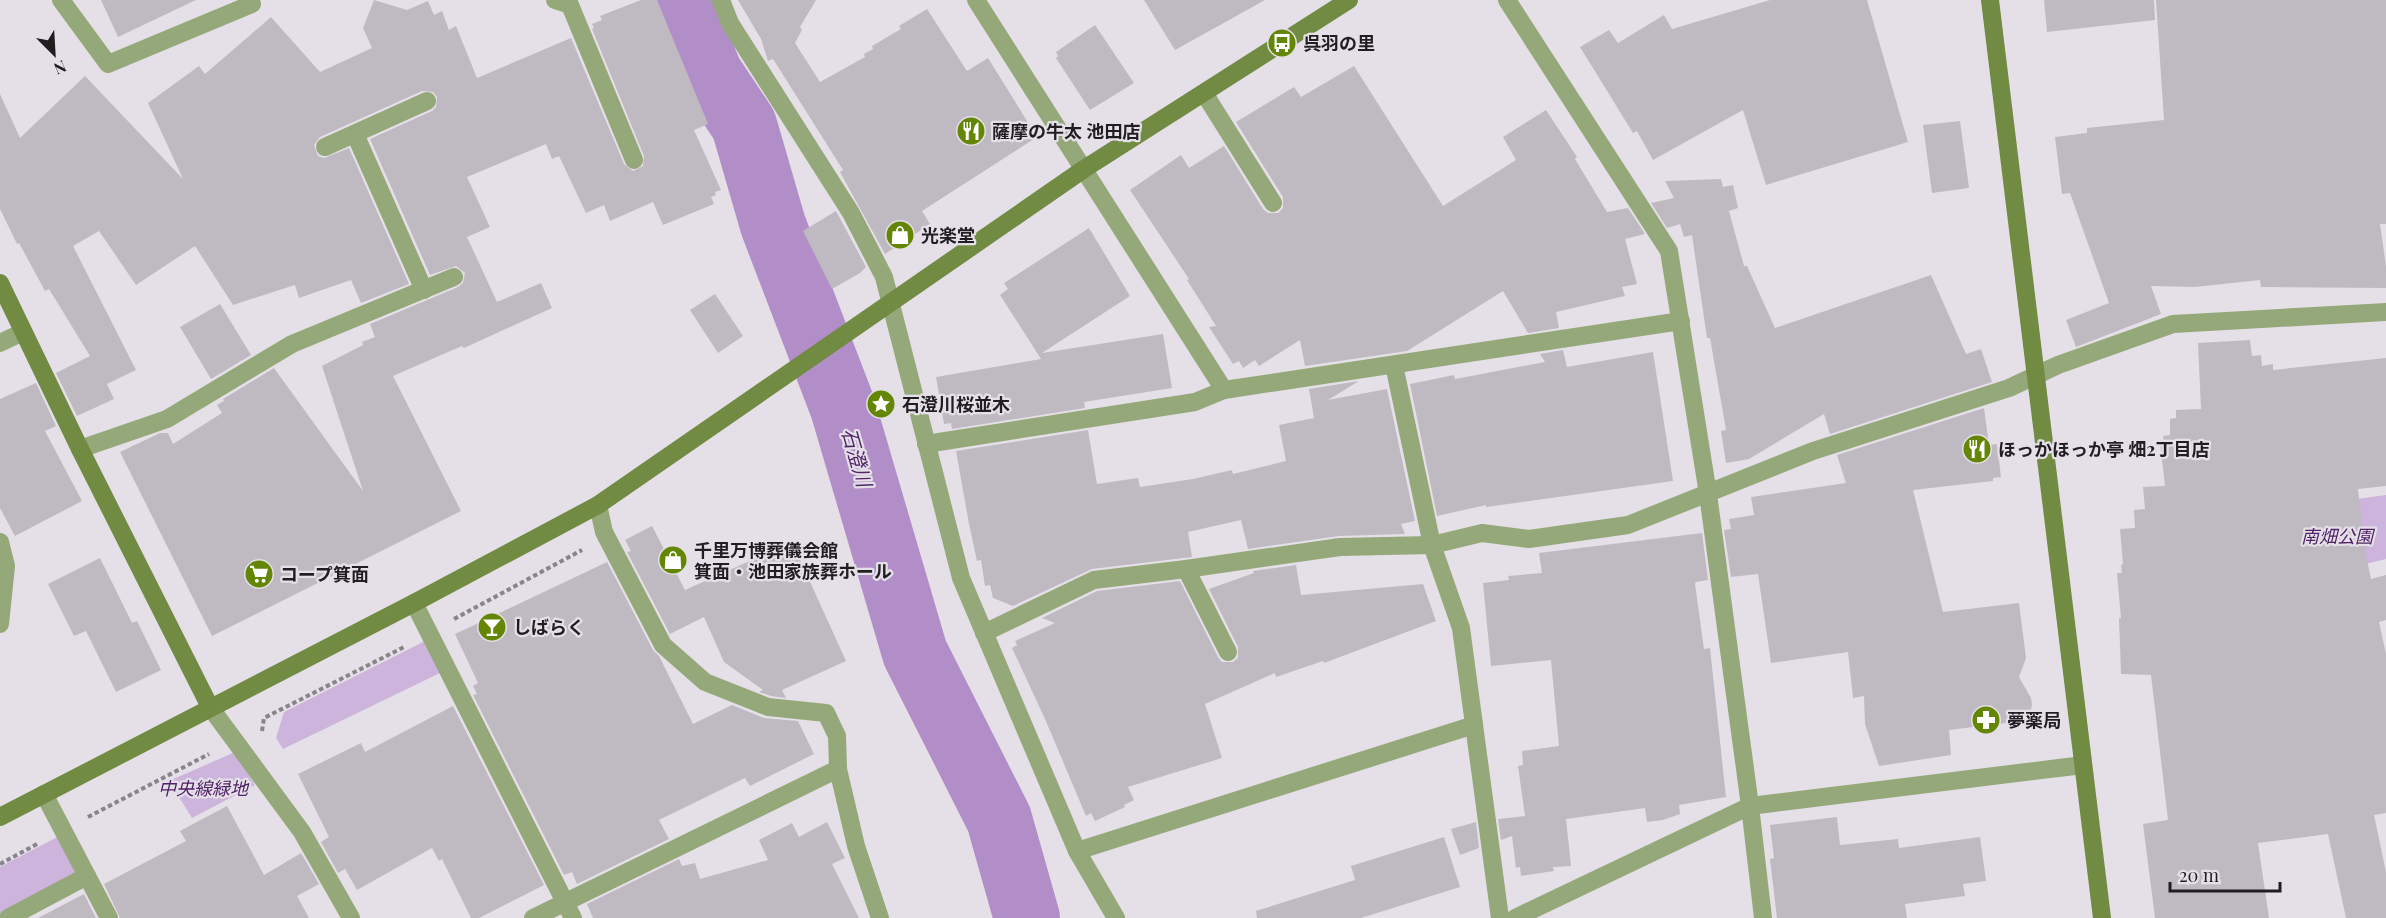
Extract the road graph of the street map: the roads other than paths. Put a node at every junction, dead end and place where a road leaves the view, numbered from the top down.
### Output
1 (61, 0) edge
2 (721, 0) edge
3 (976, 0) edge
4 (1349, 0) edge
5 (1507, 0) edge
6 (1990, 0) edge
7 (569, 2) edge
8 (252, 4) dead end
9 (1204, 93) junction
10 (427, 101) dead end
11 (355, 134) junction
12 (326, 147) dead end
13 (634, 160) dead end
14 (1084, 169) junction
15 (1273, 203) dead end
16 (454, 277) dead end
17 (0, 283) edge
18 (424, 290) junction
19 (890, 303) junction
20 (2386, 312) edge
21 (1681, 321) junction
22 (23, 332) junction
23 (0, 344) edge
24 (1394, 365) junction
25 (2035, 376) junction
26 (1224, 390) junction
27 (926, 444) junction
28 (80, 449) junction
29 (1708, 494) junction
30 (598, 505) junction
31 (0, 542) edge
32 (1432, 545) junction
33 (3, 567) edge
34 (1186, 569) junction
35 (414, 603) junction
36 (0, 624) edge
37 (984, 633) junction
38 (1228, 652) dead end
39 (210, 707) junction
40 (1474, 725) junction
41 (2083, 765) junction
42 (838, 769) junction
43 (44, 794) junction
44 (1750, 806) junction
45 (0, 817) edge
46 (1077, 851) junction
47 (87, 876) junction
48 (569, 910) edge
49 (8, 918) edge
50 (109, 918) edge
51 (351, 918) edge
52 (532, 918) edge
53 (880, 918) edge
54 (1116, 918) edge
55 (1500, 918) edge
56 (1515, 918) edge
57 (1763, 918) edge
58 (2102, 918) edge

1 - 8 street
2 - 19 street
3 - 14 street
4 - 9 street
5 - 21 street
6 - 25 street
7 - 13 street
9 - 14 street
9 - 15 street
10 - 11 street
11 - 12 street
11 - 18 street
14 - 19 street
14 - 26 street
16 - 18 street
17 - 22 street
18 - 28 street
19 - 27 street
19 - 30 street
20 - 25 street
21 - 24 street
21 - 29 street
22 - 23 street
22 - 28 street
24 - 26 street
24 - 32 street
25 - 29 street
25 - 41 street
26 - 27 street
27 - 37 street
28 - 39 street
29 - 32 street
29 - 44 street
30 - 35 street
30 - 42 street
31 - 33 street
32 - 34 street
32 - 40 street
33 - 36 street
34 - 37 street
34 - 38 street
35 - 39 street
35 - 48 street
37 - 46 street
39 - 43 street
39 - 51 street
40 - 46 street
40 - 55 street
41 - 44 street
41 - 58 street
42 - 48 street
42 - 53 street
43 - 45 street
43 - 47 street
44 - 56 street
44 - 57 street
46 - 54 street
47 - 49 street
47 - 50 street
48 - 52 street

